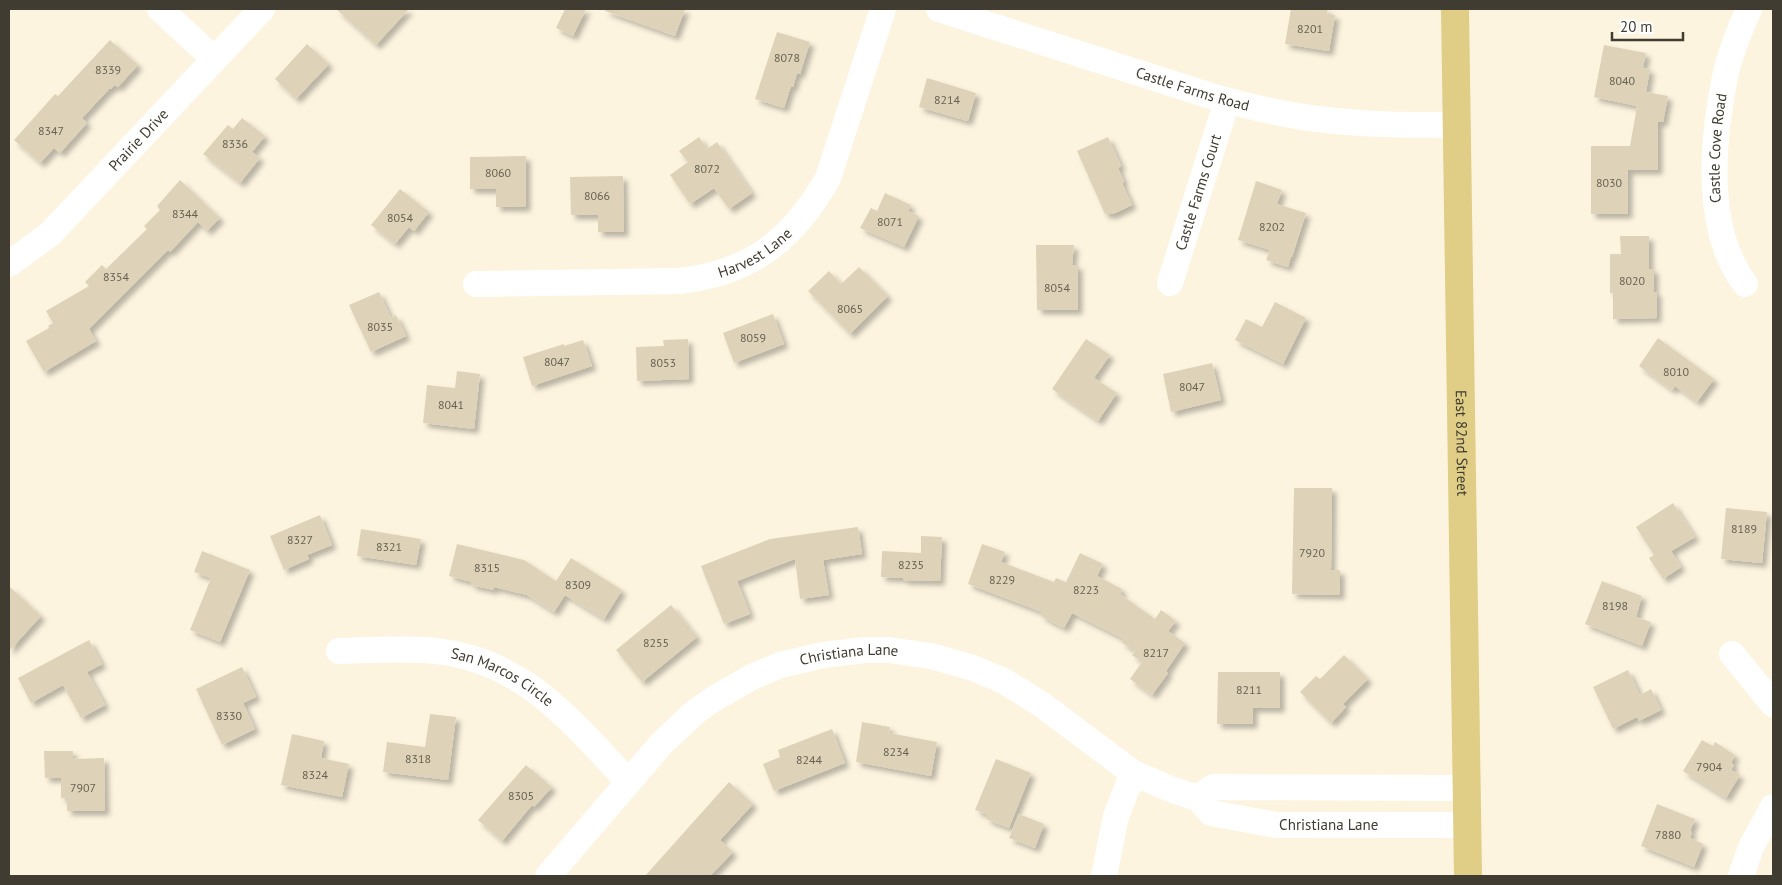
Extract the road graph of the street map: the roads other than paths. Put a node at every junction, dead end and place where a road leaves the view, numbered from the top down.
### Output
1 (160, 9) edge
2 (262, 9) edge
3 (883, 9) edge
4 (939, 9) edge
5 (1455, 9) edge
6 (1749, 9) edge
7 (214, 60) junction
8 (1227, 100) junction
9 (1456, 126) junction
10 (9, 264) edge
11 (1170, 283) dead end
12 (476, 284) dead end
13 (1744, 284) dead end
14 (339, 651) dead end
15 (1732, 654) dead end
16 (1773, 704) edge
17 (1132, 773) junction
18 (629, 782) junction
19 (1467, 788) junction
20 (1198, 798) junction
21 (1773, 807) edge
22 (1467, 825) junction
23 (548, 876) edge
24 (1104, 876) edge
25 (1468, 876) edge
26 (1740, 876) edge

1 - 7 street
2 - 7 street, Prairie Drive
3 - 12 street, Harvest Lane
4 - 8 street, Castle Farms Road
5 - 9 main road, East 82nd Street
6 - 13 street, Castle Cove Road
7 - 10 street, Prairie Drive
8 - 9 street, Castle Farms Road
8 - 11 street, Castle Farms Court
9 - 19 main road, East 82nd Street
14 - 18 street, San Marcos Circle
15 - 16 street
17 - 18 street, Christiana Lane
17 - 20 street, Christiana Lane
17 - 24 street
18 - 23 street, Christiana Lane
19 - 20 street
19 - 22 main road, East 82nd Street
20 - 22 street, Christiana Lane
21 - 26 street
22 - 25 main road, East 82nd Street

